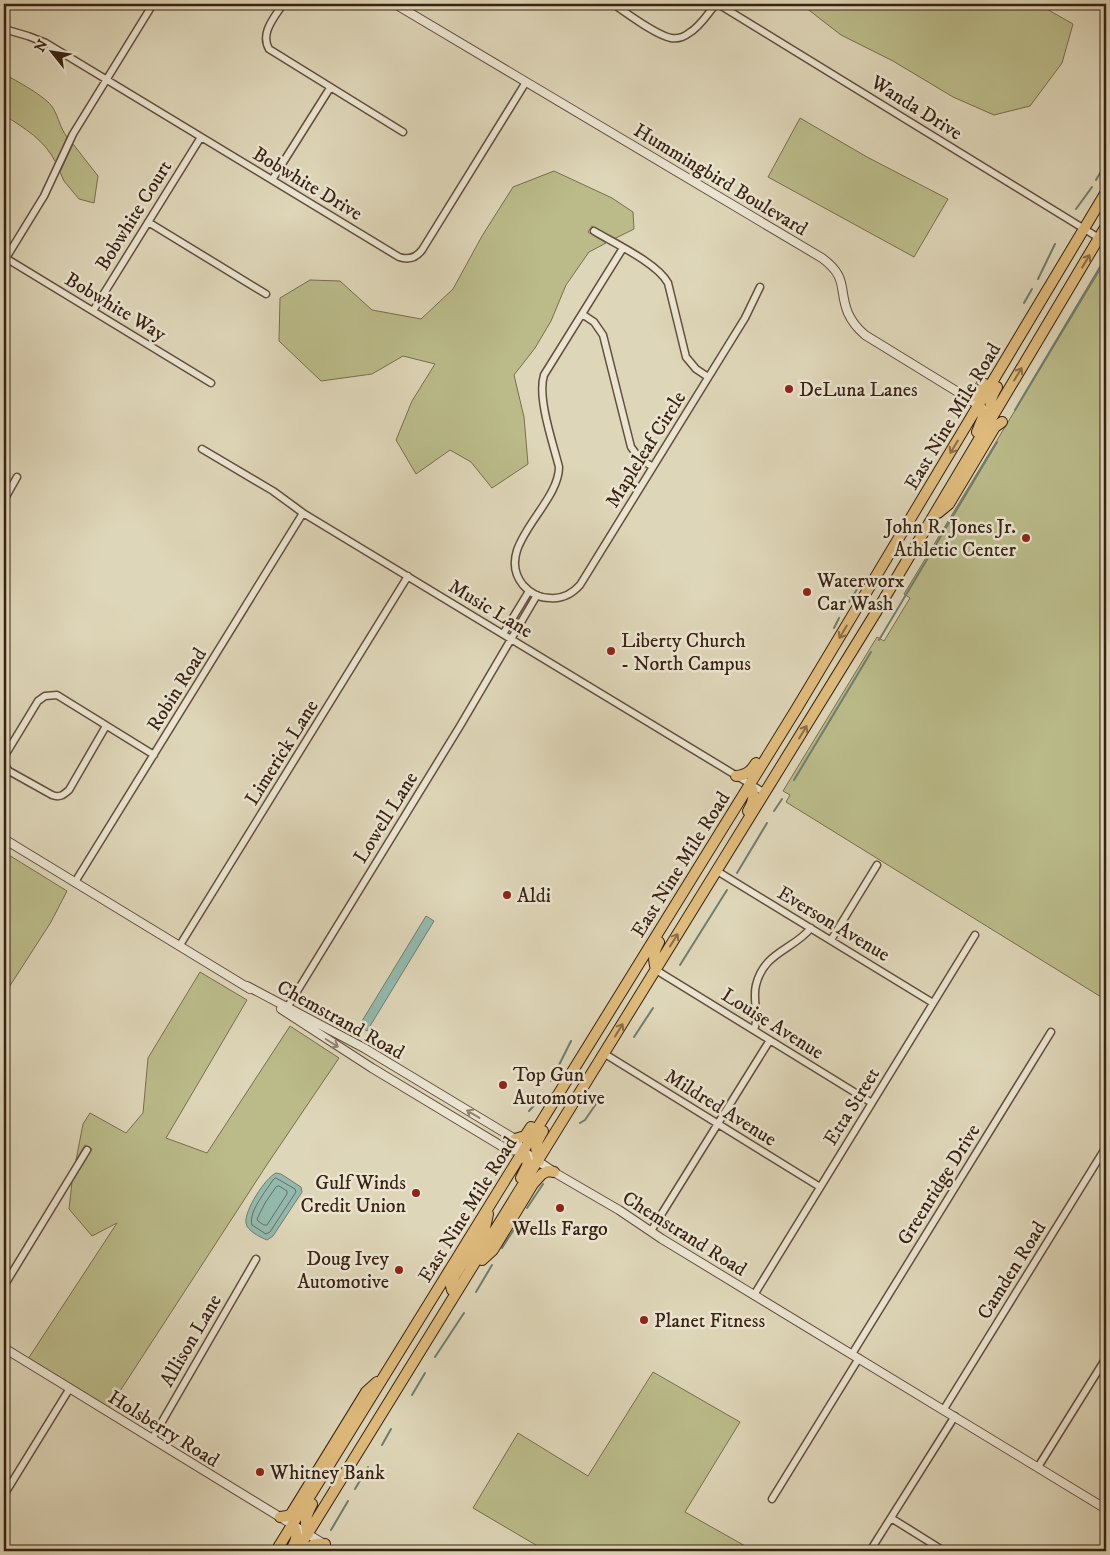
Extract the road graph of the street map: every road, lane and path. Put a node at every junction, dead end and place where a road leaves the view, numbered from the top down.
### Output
1 (153, 4) edge
2 (283, 4) edge
3 (395, 4) edge
4 (613, 4) edge
5 (717, 4) edge
6 (4, 29) edge
7 (106, 80) junction
8 (526, 82) junction
9 (330, 88) junction
10 (403, 132) dead end
11 (200, 137) junction
12 (272, 180) junction
13 (1106, 190) edge
14 (148, 222) junction
15 (1106, 226) edge
16 (1082, 227) junction
17 (594, 231) dead end
18 (1100, 238) junction
19 (623, 248) junction
20 (5, 258) edge
21 (1055, 278) junction
22 (760, 287) dead end
23 (266, 294) dead end
24 (93, 311) junction
25 (582, 314) junction
26 (708, 377) junction
27 (211, 383) dead end
28 (968, 398) junction
29 (979, 406) junction
30 (998, 419) junction
31 (202, 448) dead end
32 (653, 467) junction
33 (17, 477) dead end
34 (4, 500) edge
35 (303, 513) junction
36 (408, 576) junction
37 (893, 584) junction
38 (529, 591) junction
39 (537, 595) junction
40 (862, 600) junction
41 (503, 634) junction
42 (512, 640) junction
43 (828, 691) junction
44 (797, 708) junction
45 (106, 726) junction
46 (154, 755) junction
47 (4, 757) edge
48 (4, 764) edge
49 (736, 776) junction
50 (750, 784) junction
51 (765, 793) junction
52 (734, 809) junction
53 (4, 839) edge
54 (877, 865) dead end
55 (717, 871) junction
56 (75, 882) junction
57 (670, 898) dead end
58 (669, 915) junction
59 (661, 928) junction
60 (810, 928) junction
61 (975, 935) dead end
62 (831, 940) junction
63 (180, 945) junction
64 (656, 970) junction
65 (933, 1003) junction
66 (613, 1006) junction
67 (286, 1010) junction
68 (754, 1030) junction
69 (1052, 1032) dead end
70 (770, 1040) junction
71 (605, 1054) junction
72 (872, 1103) junction
73 (718, 1124) junction
74 (515, 1139) junction
75 (1106, 1147) edge
76 (87, 1150) dead end
77 (523, 1151) junction
78 (539, 1160) junction
79 (554, 1172) junction
80 (820, 1187) junction
81 (490, 1205) junction
82 (651, 1231) junction
83 (256, 1259) dead end
84 (472, 1269) junction
85 (4, 1286) edge
86 (452, 1290) junction
87 (434, 1295) junction
88 (754, 1295) junction
89 (4, 1348) edge
90 (411, 1356) junction
91 (856, 1356) junction
92 (1106, 1358) edge
93 (390, 1368) junction
94 (70, 1388) junction
95 (944, 1409) junction
96 (954, 1416) junction
97 (152, 1439) junction
98 (363, 1445) junction
99 (1038, 1467) junction
100 (4, 1495) edge
101 (772, 1499) dead end
102 (1106, 1509) edge
103 (280, 1517) junction
104 (890, 1518) junction
105 (293, 1525) junction
106 (308, 1534) junction
107 (326, 1544) joint
108 (276, 1551) edge
109 (290, 1551) edge
110 (298, 1551) edge
111 (306, 1551) edge
112 (870, 1551) edge
113 (944, 1551) edge

1 - 7 street
2 - 9 street
3 - 8 street, Hummingbird Boulevard
4 - 5 street
5 - 16 street, Wanda Drive
6 - 7 street, Bobwhite Drive
7 - 11 street, Bobwhite Drive
7 - 20 street
8 - 12 street, Bobwhite Drive
8 - 28 street, Hummingbird Boulevard
9 - 10 street
9 - 12 street
11 - 12 street, Bobwhite Drive
11 - 14 street, Bobwhite Court
13 - 16 main road
14 - 23 street
14 - 24 street, Bobwhite Court
15 - 18 main road, East Nine Mile Road
16 - 18 street, Wanda Drive
16 - 21 main road, East Nine Mile Road
16 - 28 main road
17 - 19 street
30 -> 18 main road, East Nine Mile Road
19 - 25 street
19 - 26 street
20 - 24 street, Bobwhite Way
21 - 29 main road, East Nine Mile Road
21 - 30 main road
22 - 26 street, Mapleleaf Circle
24 - 27 street, Bobwhite Way
25 - 32 street
25 - 38 street
26 - 32 street, Mapleleaf Circle
28 - 29 street, Hummingbird Boulevard
29 - 30 street, Hummingbird Boulevard
29 - 37 main road
29 -> 40 main road, East Nine Mile Road
30 - 37 main road, East Nine Mile Road
31 - 35 street, Music Lane
32 - 39 street, Mapleleaf Circle
33 - 34 street
35 - 36 street, Music Lane
35 - 46 street, Robin Road
36 - 41 street, Music Lane
36 - 63 street, Limerick Lane
37 - 43 main road, East Nine Mile Road
38 - 39 street, Mapleleaf Circle
38 - 41 street
39 - 42 street
40 - 43 main road
40 -> 44 main road, East Nine Mile Road
41 - 42 street, Music Lane
42 - 49 street, Music Lane
42 - 67 street, Lowell Lane
51 -> 43 main road, East Nine Mile Road
44 - 49 main road
44 - 50 main road, East Nine Mile Road
45 - 46 street
45 - 47 street
45 - 48 street
46 - 56 street, Robin Road
49 - 50 street, Music Lane
50 - 51 street, Music Lane
50 - 52 main road, East Nine Mile Road
50 - 55 main road
51 - 55 main road, East Nine Mile Road
52 - 57 main road
52 - 58 main road, East Nine Mile Road
53 - 56 street, Chemstrand Road
54 - 62 street
55 - 60 street, Everson Avenue
64 -> 55 main road, East Nine Mile Road
56 - 63 street, Chemstrand Road
58 - 59 main road, East Nine Mile Road
58 - 64 main road
59 - 66 main road, East Nine Mile Road
59 - 74 main road
60 - 62 street, Everson Avenue
60 - 68 street
61 - 65 street, Etta Street
62 - 65 street, Everson Avenue
63 - 67 street, Chemstrand Road
64 - 68 street, Louise Avenue
71 -> 64 main road, East Nine Mile Road
65 - 72 street, Etta Street
66 - 77 main road, East Nine Mile Road
66 - 78 main road
74 -> 67 street, Chemstrand Road
67 -> 77 street, Chemstrand Road
68 - 70 street, Louise Avenue
69 - 91 street, Greenridge Drive
70 - 72 street, Louise Avenue
70 - 73 street
71 - 73 street, Mildred Avenue
71 - 78 main road, East Nine Mile Road
72 - 80 street, Etta Street
73 - 80 street, Mildred Avenue
73 - 82 street
74 - 77 street, Chemstrand Road
75 - 95 street, Camden Road
76 - 85 street
77 - 78 street, Chemstrand Road
77 - 81 main road, East Nine Mile Road
77 - 86 main road
78 - 79 street, Chemstrand Road
78 - 84 main road, East Nine Mile Road
79 - 82 street, Chemstrand Road
79 - 84 main road
80 - 88 street, Etta Street
81 - 86 main road
81 - 87 main road, East Nine Mile Road
82 - 88 street, Chemstrand Road
83 - 97 street, Allison Lane
84 - 98 main road, East Nine Mile Road
86 - 90 main road
87 - 90 main road
87 - 93 main road, East Nine Mile Road
88 - 91 street, Chemstrand Road
89 - 94 street, Holsberry Road
90 - 98 main road
91 - 95 street, Chemstrand Road
91 - 101 street, Greenridge Drive
92 - 99 street
93 - 103 main road
93 - 105 main road, East Nine Mile Road
93 - 106 main road
94 - 97 street, Holsberry Road
94 - 100 street
95 - 96 street, Chemstrand Road
96 - 99 street, Chemstrand Road
96 - 104 street
97 - 103 street, Holsberry Road
98 - 106 main road, East Nine Mile Road
99 - 102 street, Chemstrand Road
103 - 105 street, Holsberry Road
104 - 112 street
104 - 113 street
105 - 106 street, Holsberry Road
105 - 108 main road, East Nine Mile Road
105 - 109 main road
106 - 107 street, Holsberry Road
106 - 110 main road, East Nine Mile Road
107 - 111 main road

